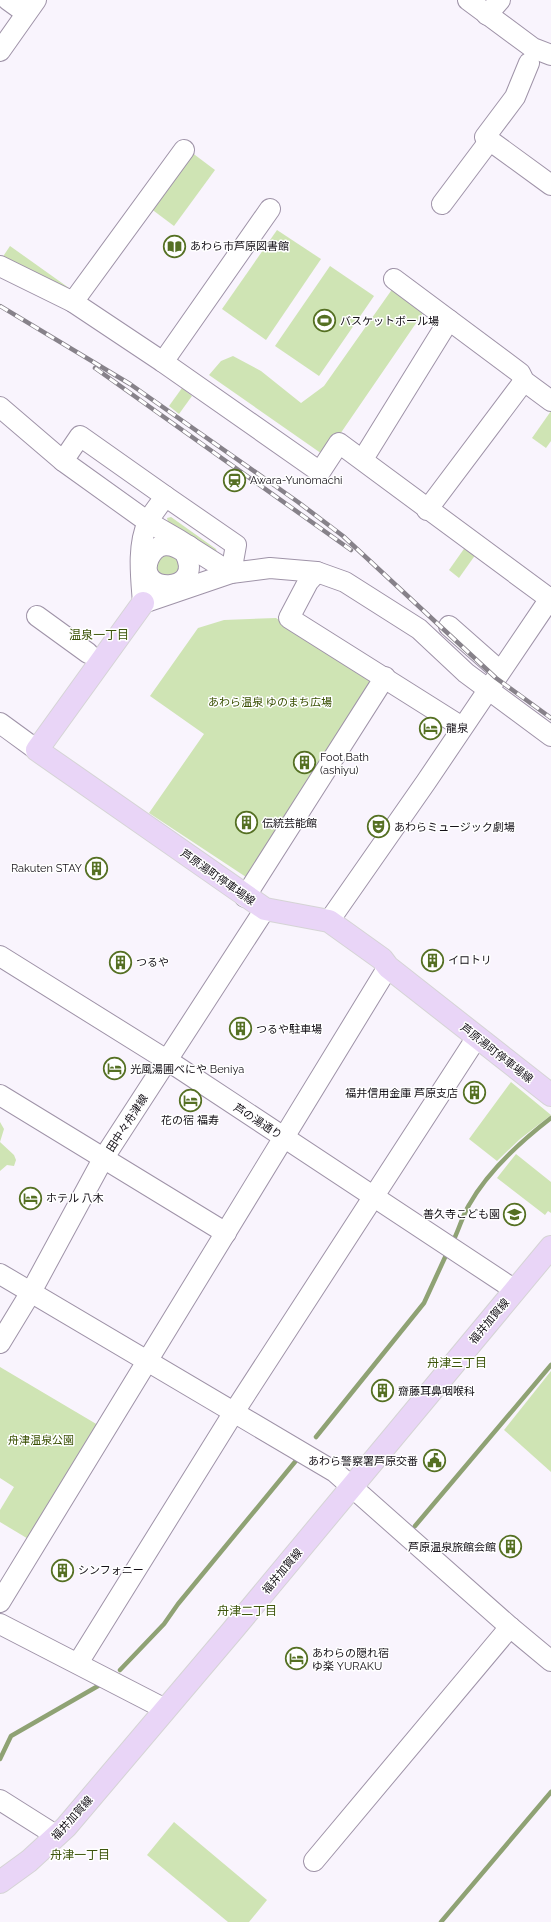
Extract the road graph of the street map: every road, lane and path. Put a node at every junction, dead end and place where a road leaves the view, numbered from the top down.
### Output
1 (8, 0) edge
2 (468, 0) edge
3 (500, 0) edge
4 (31, 7) edge
5 (487, 16) junction
6 (0, 51) edge
7 (551, 55) edge
8 (529, 63) dead end
9 (490, 140) junction
10 (184, 150) dead end
11 (551, 185) edge
12 (442, 204) dead end
13 (270, 209) dead end
14 (0, 266) edge
15 (394, 279) dead end
16 (73, 302) junction
17 (449, 320) junction
18 (163, 362) junction
19 (524, 381) junction
20 (551, 401) edge
21 (0, 407) edge
22 (362, 459) junction
23 (63, 461) junction
24 (166, 496) junction
25 (427, 510) junction
26 (148, 522) junction
27 (180, 546) junction
28 (144, 563) junction
29 (317, 572) junction
30 (231, 573) junction
31 (178, 587) junction
32 (550, 598) edge
33 (143, 603) junction
34 (37, 616) dead end
35 (449, 626) dead end
36 (88, 653) dead end
37 (500, 672) junction
38 (385, 677) junction
39 (488, 690) junction
40 (0, 723) edge
41 (462, 727) junction
42 (551, 736) edge
43 (36, 750) junction
44 (245, 897) junction
45 (265, 909) junction
46 (329, 921) junction
47 (0, 956) edge
48 (388, 967) junction
49 (477, 1037) junction
50 (168, 1061) junction
51 (0, 1095) edge
52 (551, 1095) edge
53 (283, 1137) junction
54 (103, 1159) junction
55 (373, 1197) junction
56 (226, 1233) junction
57 (551, 1247) edge
58 (0, 1274) edge
59 (514, 1290) junction
60 (31, 1292) junction
61 (0, 1343) edge
62 (146, 1361) junction
63 (234, 1412) junction
64 (352, 1486) junction
65 (0, 1602) edge
66 (0, 1624) edge
67 (510, 1627) junction
68 (551, 1661) edge
69 (78, 1663) junction
70 (165, 1709) junction
71 (0, 1800) edge
72 (57, 1836) junction
73 (314, 1861) dead end
74 (0, 1882) edge

1 - 4 street
2 - 5 street
3 - 5 street
4 - 6 street
5 - 7 street
8 - 9 street
9 - 11 street
9 - 12 street
10 - 16 street
13 - 18 street
14 - 16 street
15 - 17 street
16 - 18 street
17 - 19 street
17 - 22 street
18 - 22 street
19 - 20 street
19 - 25 street
21 - 23 street
22 - 25 street
23 - 24 street
23 - 26 street
24 - 26 street
24 - 30 street
25 - 32 street
26 - 27 street
26 - 28 street
27 - 28 street
27 - 30 street
27 - 31 street
28 - 31 street
28 - 33 street
29 - 30 street
29 - 38 street
29 - 39 street
30 - 31 street
31 - 33 street
32 - 37 street
33 - 43 main road
34 - 36 street
35 - 37 street
37 - 39 street
38 - 41 street
38 - 44 street
39 - 41 street
39 - 42 street
40 - 43 street
41 - 46 street
43 - 44 main road, 芦原湯町停車場線
44 - 45 main road, 芦原湯町停車場線
45 - 46 main road, 芦原湯町停車場線
45 - 50 street, 田中々舟津線
46 - 48 main road, 芦原湯町停車場線
47 - 50 street, 芦の湯通り
48 - 49 main road, 芦原湯町停車場線
48 - 53 street
49 - 52 main road, 芦原湯町停車場線
49 - 55 street
50 - 53 street, 芦の湯通り
50 - 54 street, 田中々舟津線
51 - 54 street
53 - 55 street, 芦の湯通り
53 - 56 street
54 - 56 street
54 - 60 street, 田中々舟津線
55 - 59 street, 芦の湯通り
55 - 63 street
56 - 62 street
57 - 59 main road, 福井加賀線
58 - 60 street
59 - 64 main road, 福井加賀線
60 - 61 street, 田中々舟津線
60 - 62 street
62 - 63 street
62 - 65 street
63 - 64 street
63 - 69 street
64 - 67 street
64 - 70 main road, 福井加賀線
66 - 69 street
67 - 68 street
67 - 73 street
69 - 70 street
70 - 72 main road, 福井加賀線
71 - 72 street
72 - 74 main road, 福井加賀線

